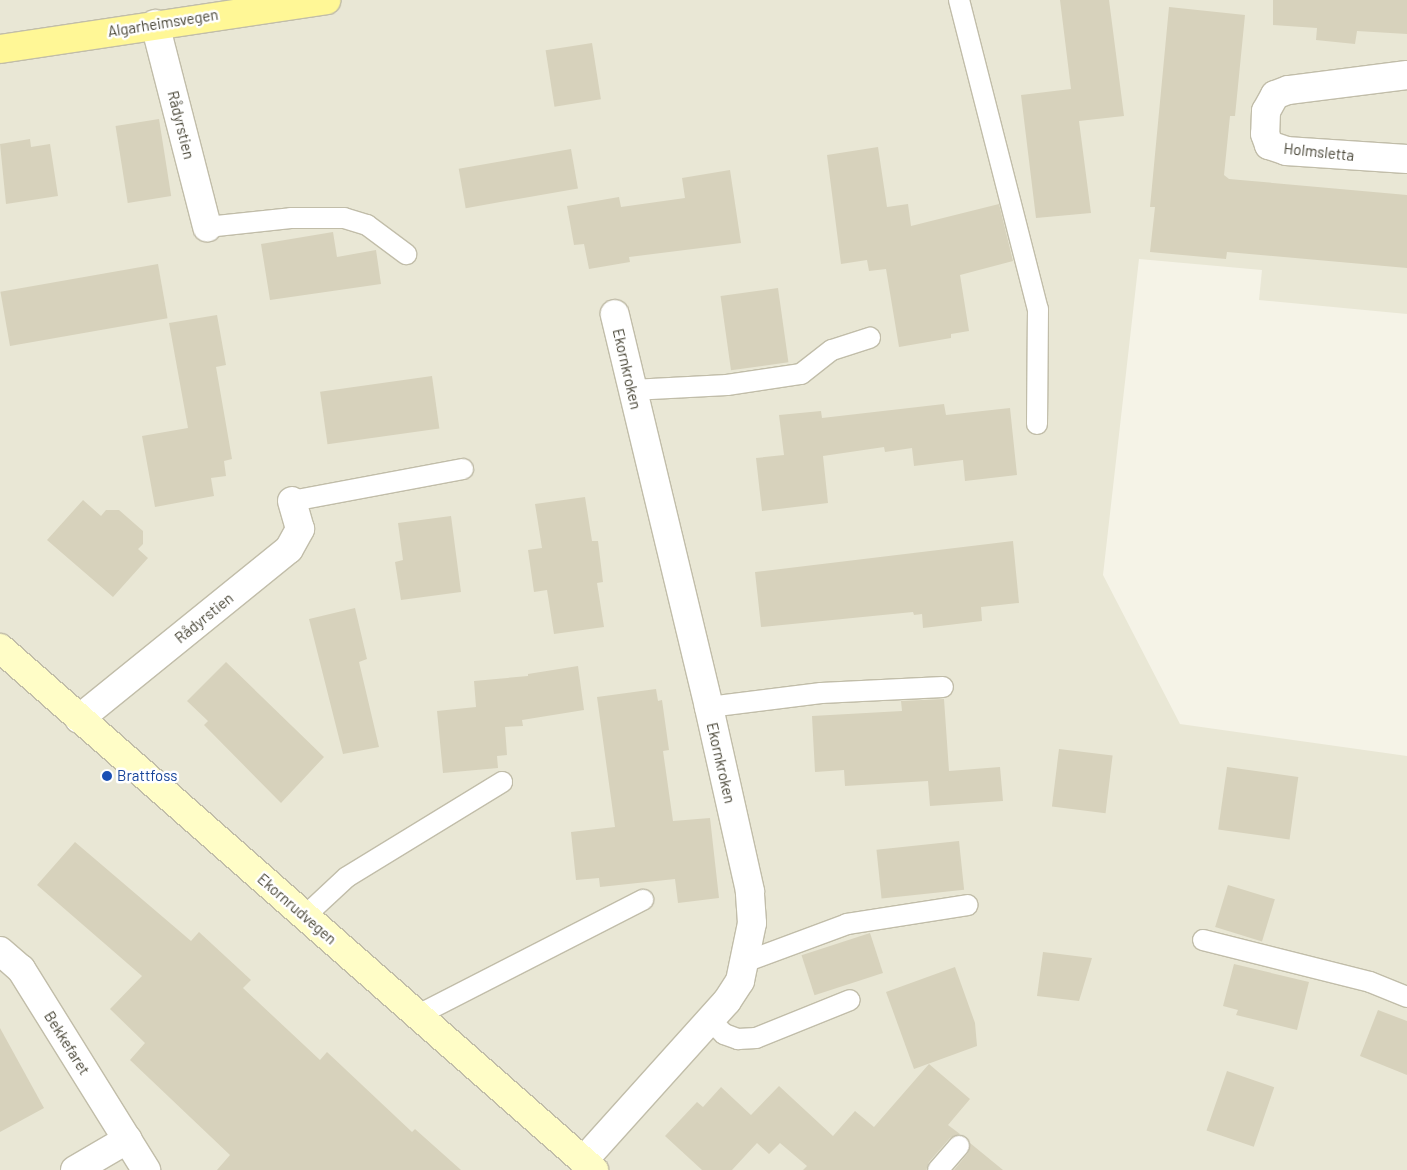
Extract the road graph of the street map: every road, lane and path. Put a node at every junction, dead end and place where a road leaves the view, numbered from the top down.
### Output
1 (326, 0) edge
2 (959, 0) edge
3 (155, 24) junction
4 (0, 49) edge
5 (1407, 75) edge
6 (1407, 159) edge
7 (207, 227) joint
8 (406, 254) dead end
9 (615, 314) dead end
10 (870, 338) dead end
11 (632, 390) junction
12 (1037, 424) dead end
13 (463, 469) dead end
14 (292, 501) joint
15 (0, 648) edge
16 (943, 686) dead end
17 (709, 707) junction
18 (79, 719) junction
19 (502, 782) dead end
20 (643, 900) dead end
21 (968, 905) dead end
22 (305, 916) junction
23 (1203, 940) dead end
24 (0, 951) edge
25 (745, 962) junction
26 (1407, 997) edge
27 (850, 1000) dead end
28 (418, 1015) junction
29 (710, 1020) junction
30 (128, 1139) junction
31 (959, 1146) dead end
32 (589, 1165) edge
33 (76, 1170) edge
34 (146, 1170) edge
35 (938, 1170) edge

1 - 3 main road, Algarheimsvegen
2 - 12 lane
3 - 4 main road, Algarheimsvegen
3 - 7 street, Rådyrstien
5 - 6 street, Holmsletta
7 - 8 lane
9 - 11 street, Ekornkroken
10 - 11 lane
11 - 17 street, Ekornkroken
13 - 14 lane
14 - 18 street, Rådyrstien
15 - 18 main road, Ekornrudvegen
16 - 17 lane
17 - 25 street, Ekornkroken
18 - 22 main road, Ekornrudvegen
19 - 22 lane
20 - 28 lane
21 - 25 lane
22 - 28 main road, Ekornrudvegen
23 - 26 lane
24 - 30 street, Bekkefaret
25 - 29 street, Ekornkroken
27 - 29 lane
28 - 32 main road, Ekornrudvegen
29 - 32 street, Ekornkroken
30 - 33 street
30 - 34 street, Bekkefaret
31 - 35 lane

